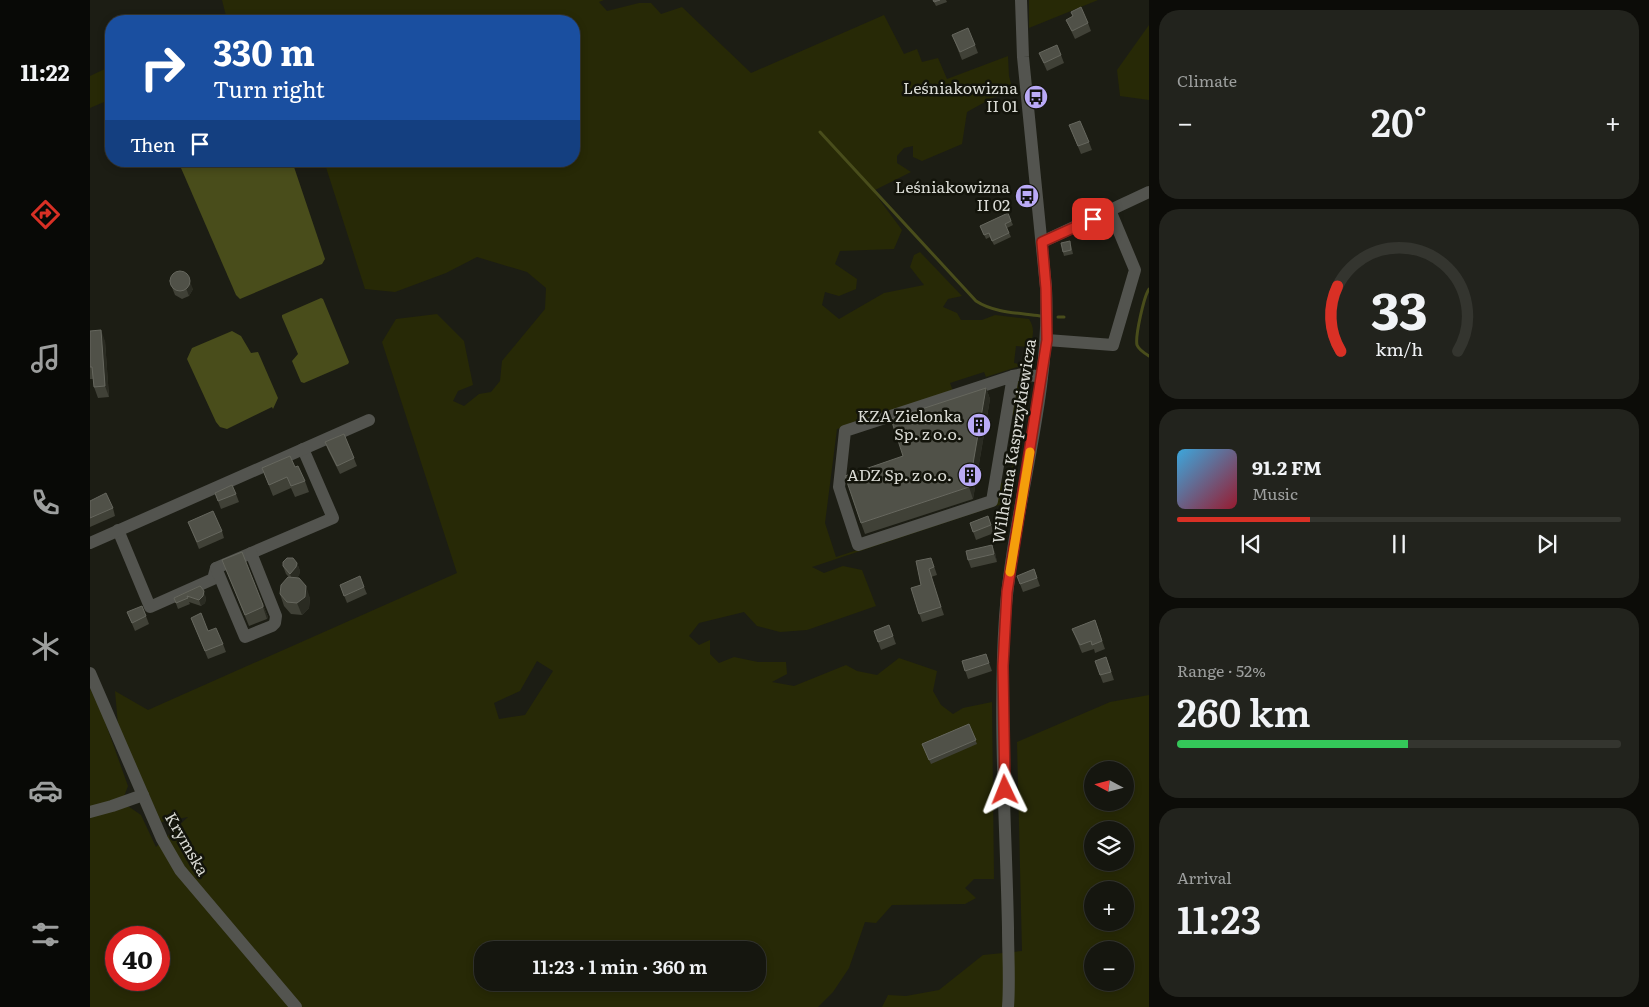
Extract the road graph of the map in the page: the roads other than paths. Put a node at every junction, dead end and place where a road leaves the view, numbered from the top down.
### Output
1 (1021, 0) edge
2 (1149, 192) edge
3 (1110, 210) junction
4 (1042, 242) junction
5 (1047, 340) junction
6 (1013, 376) junction
7 (1042, 377) junction
8 (368, 420) dead end
9 (303, 448) junction
10 (118, 530) junction
11 (90, 543) edge
12 (251, 553) junction
13 (216, 568) junction
14 (90, 673) edge
15 (143, 795) junction
16 (90, 812) edge
17 (296, 1007) edge
18 (1008, 1007) edge

1 - 4 street, Wilhelma Kasprzykiewicza
2 - 3 street
3 - 4 street
3 - 5 street
4 - 5 street, Wilhelma Kasprzykiewicza
5 - 7 street, Wilhelma Kasprzykiewicza
6 - 6 street
6 - 7 street
7 - 18 street, Wilhelma Kasprzykiewicza
8 - 9 street
9 - 10 street
9 - 12 street
10 - 11 street
10 - 13 street
12 - 13 street
12 - 13 street
14 - 15 street, Krymska
15 - 16 street
15 - 17 street, Krymska

